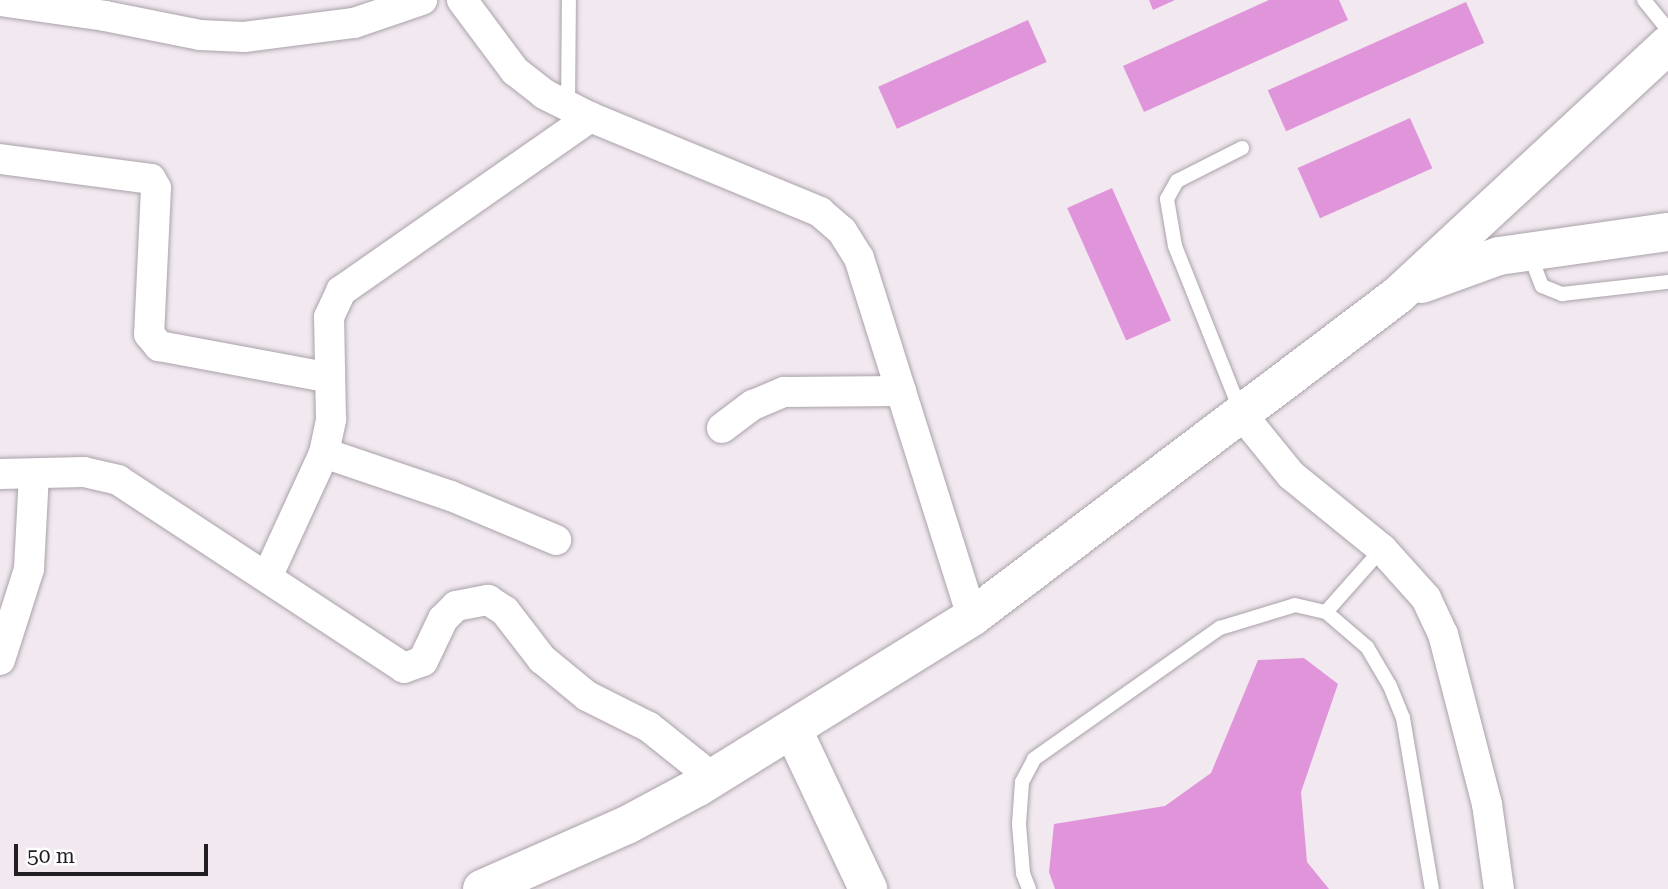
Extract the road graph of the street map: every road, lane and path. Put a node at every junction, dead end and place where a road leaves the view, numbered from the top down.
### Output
1 (422, 0) edge
2 (462, 0) edge
3 (569, 0) edge
4 (1644, 0) edge
5 (0, 1) edge
6 (1668, 30) edge
7 (1668, 45) edge
8 (579, 112) junction
9 (1242, 148) dead end
10 (0, 159) edge
11 (1668, 232) edge
12 (1528, 251) junction
13 (1668, 282) edge
14 (1398, 295) junction
15 (327, 377) junction
16 (901, 391) junction
17 (1243, 416) junction
18 (722, 429) dead end
19 (324, 453) junction
20 (0, 474) edge
21 (34, 474) junction
22 (556, 540) dead end
23 (1382, 549) junction
24 (268, 575) junction
25 (1326, 612) junction
26 (972, 617) junction
27 (0, 660) edge
28 (793, 730) junction
29 (713, 778) junction
30 (525, 881) edge
31 (482, 889) edge
32 (868, 889) edge
33 (1029, 889) edge
34 (1432, 889) edge
35 (1499, 889) edge

1 - 5 street
2 - 8 street
3 - 8 lane
4 - 6 lane
7 - 14 main road
8 - 15 street
8 - 16 street
9 - 17 lane
10 - 15 street
11 - 12 main road
12 - 13 lane
12 - 14 main road
14 - 17 main road
15 - 19 street
16 - 18 street
16 - 26 street
17 - 23 street
17 - 26 main road
19 - 22 street
19 - 24 street
20 - 21 street
21 - 24 street
21 - 27 street
23 - 25 lane
23 - 35 street
24 - 29 street
25 - 33 lane
25 - 34 lane
26 - 28 main road
28 - 29 main road
28 - 32 main road
29 - 30 main road
30 - 31 main road

